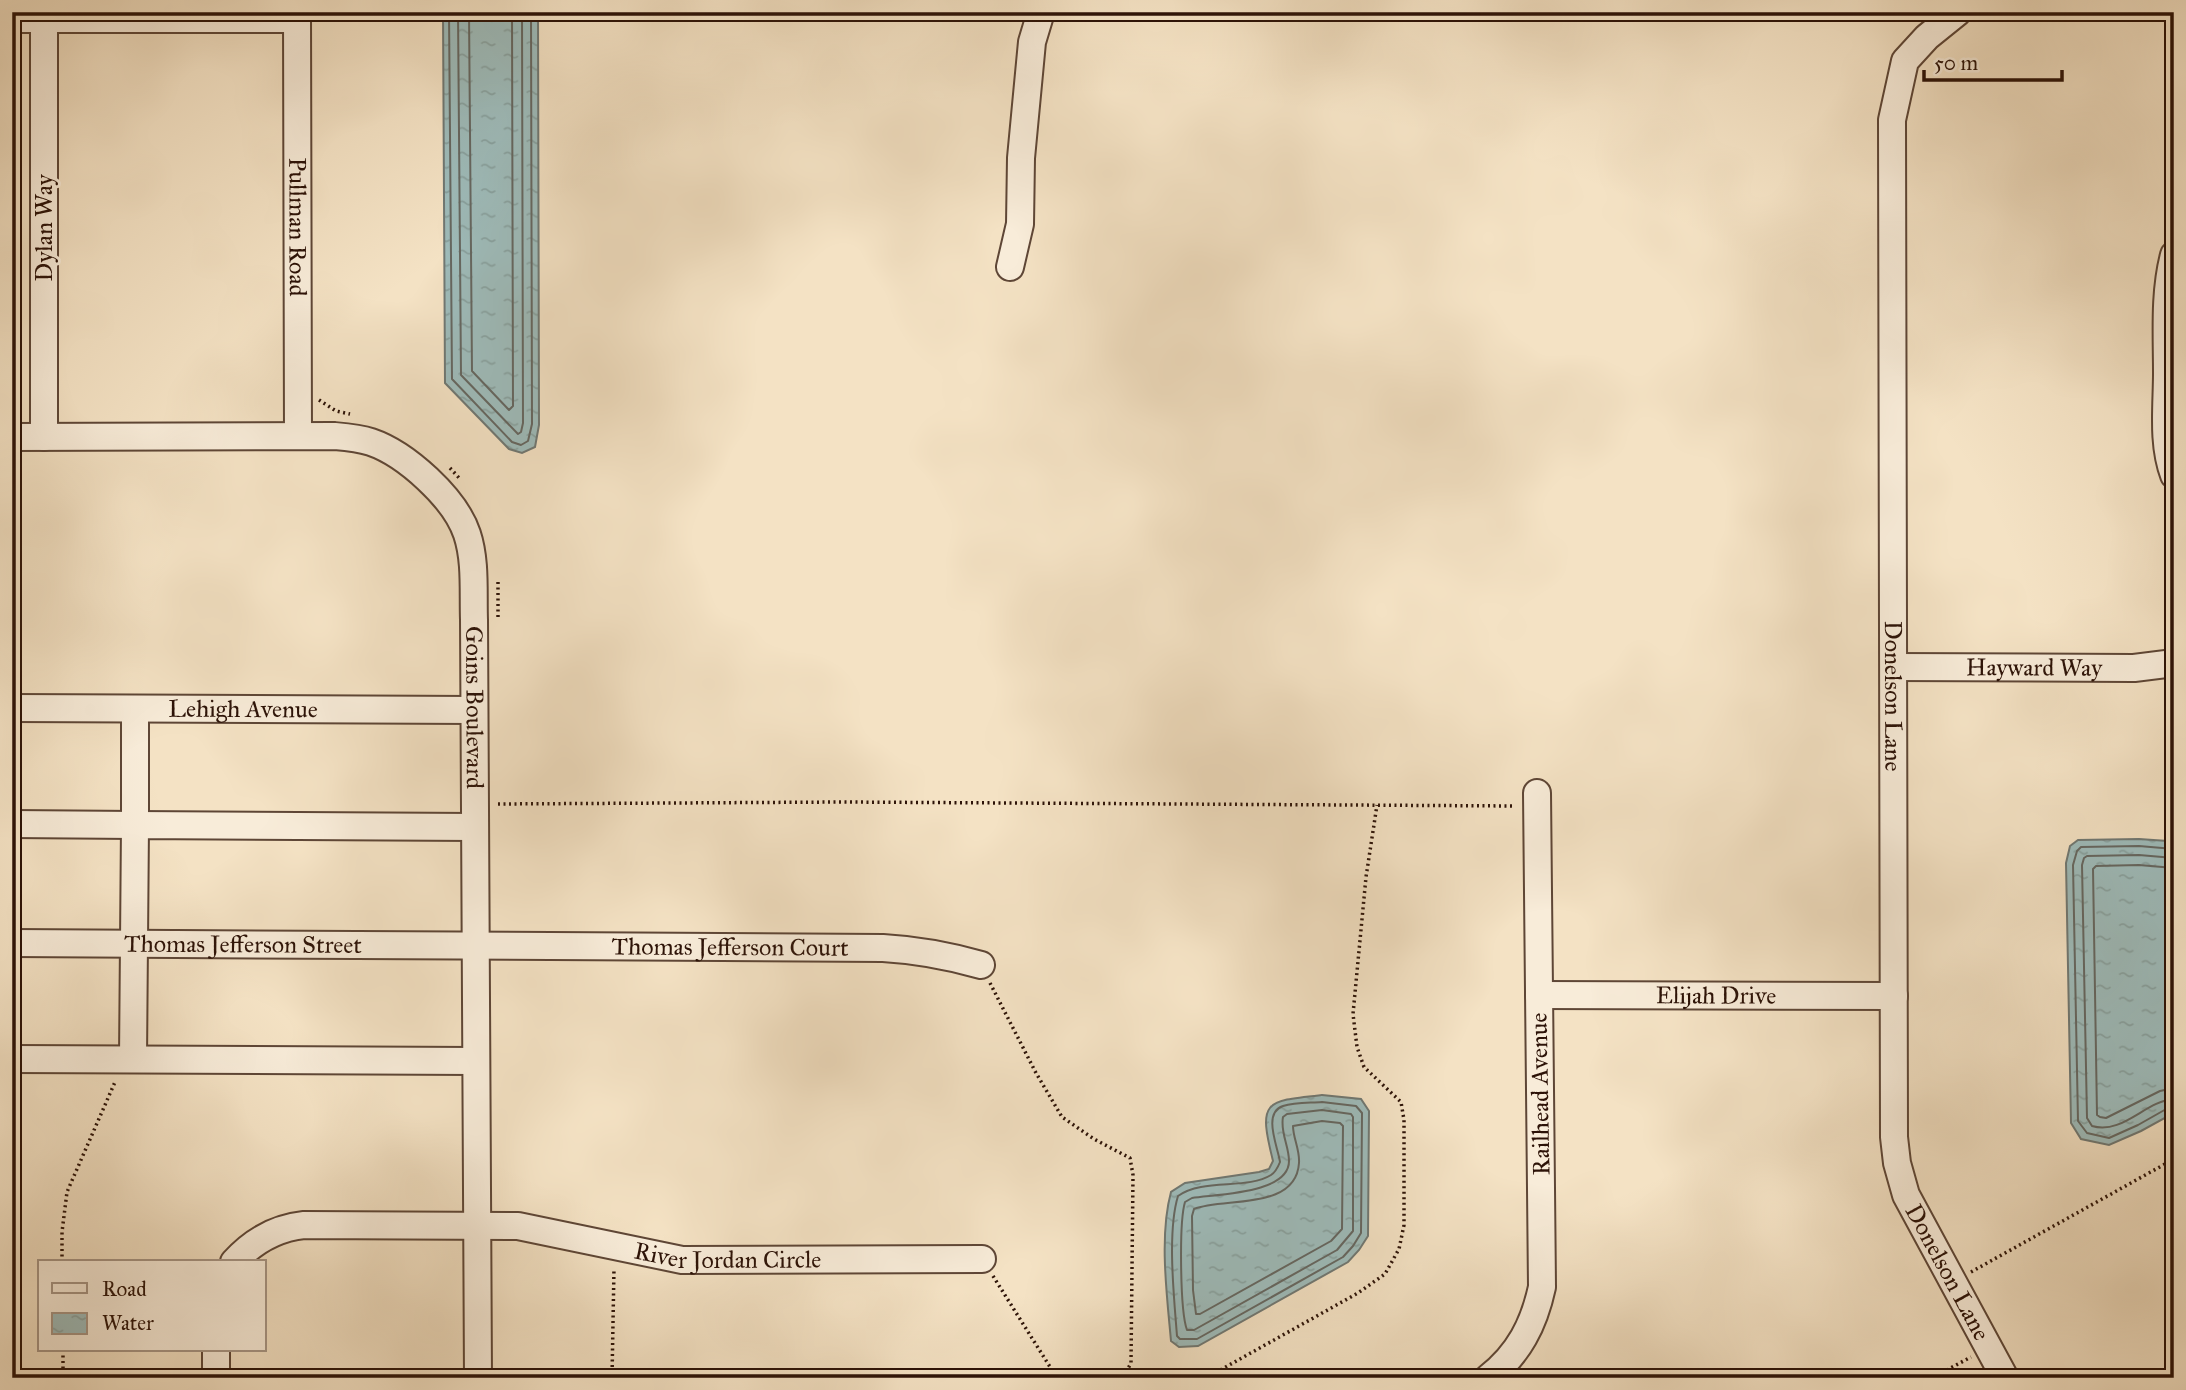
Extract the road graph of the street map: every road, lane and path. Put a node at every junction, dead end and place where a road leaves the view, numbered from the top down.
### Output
1 (1041, 12) edge
2 (1958, 12) edge
3 (297, 15) edge
4 (12, 19) edge
5 (44, 19) junction
6 (2174, 255) edge
7 (1010, 267) dead end
8 (298, 436) junction
9 (12, 437) edge
10 (44, 437) junction
11 (2174, 475) edge
12 (2174, 663) edge
13 (1894, 667) junction
14 (12, 708) edge
15 (135, 709) junction
16 (474, 710) junction
17 (1537, 799) joint
18 (1377, 805) junction
19 (475, 815) junction
20 (12, 824) edge
21 (135, 825) junction
22 (12, 943) edge
23 (135, 944) junction
24 (475, 946) junction
25 (981, 965) joint
26 (1539, 995) junction
27 (1894, 996) junction
28 (12, 1059) edge
29 (127, 1059) junction
30 (476, 1061) junction
31 (2174, 1159) edge
32 (477, 1225) junction
33 (615, 1247) junction
34 (982, 1259) joint
35 (62, 1260) edge
36 (236, 1260) edge
37 (1953, 1282) junction
38 (1988, 1348) junction
39 (63, 1352) edge
40 (216, 1352) edge
41 (63, 1378) edge
42 (216, 1378) edge
43 (478, 1378) edge
44 (612, 1378) edge
45 (1057, 1378) edge
46 (1123, 1378) edge
47 (1206, 1378) edge
48 (1488, 1378) edge
49 (1932, 1378) edge
50 (2005, 1378) edge

1 - 7 street
2 - 13 street, Donelson Lane
3 - 5 street
3 - 8 street, Pullman Road
4 - 5 street
5 - 10 street, Dylan Way
6 - 11 street
8 - 10 street, Goins Boulevard
8 - 16 street, Goins Boulevard
9 - 10 street, Goins Boulevard
12 - 13 street, Hayward Way
13 - 27 street, Donelson Lane
14 - 15 street, Lehigh Avenue
15 - 16 street, Lehigh Avenue
15 - 21 street
16 - 19 street, Goins Boulevard
17 - 18 path
17 - 26 street, Railhead Avenue
18 - 19 path
18 - 47 path
19 - 21 street
19 - 24 street, Goins Boulevard
20 - 21 street
21 - 23 street
22 - 23 street, Thomas Jefferson Street
23 - 24 street, Thomas Jefferson Street
23 - 29 street
24 - 25 street, Thomas Jefferson Court
24 - 30 street, Goins Boulevard
25 - 46 path
26 - 27 street, Elijah Drive
26 - 48 street, Railhead Avenue
27 - 37 street, Donelson Lane
28 - 29 street
29 - 30 street
29 - 35 path
30 - 32 street, Goins Boulevard
31 - 37 path
32 - 33 street, River Jordan Circle
32 - 36 street, River Jordan Circle
32 - 43 street, Goins Boulevard
33 - 34 street, River Jordan Circle
33 - 44 path
34 - 45 path
37 - 38 street, Donelson Lane
38 - 49 path
38 - 50 street, Donelson Lane
39 - 41 path
40 - 42 street

